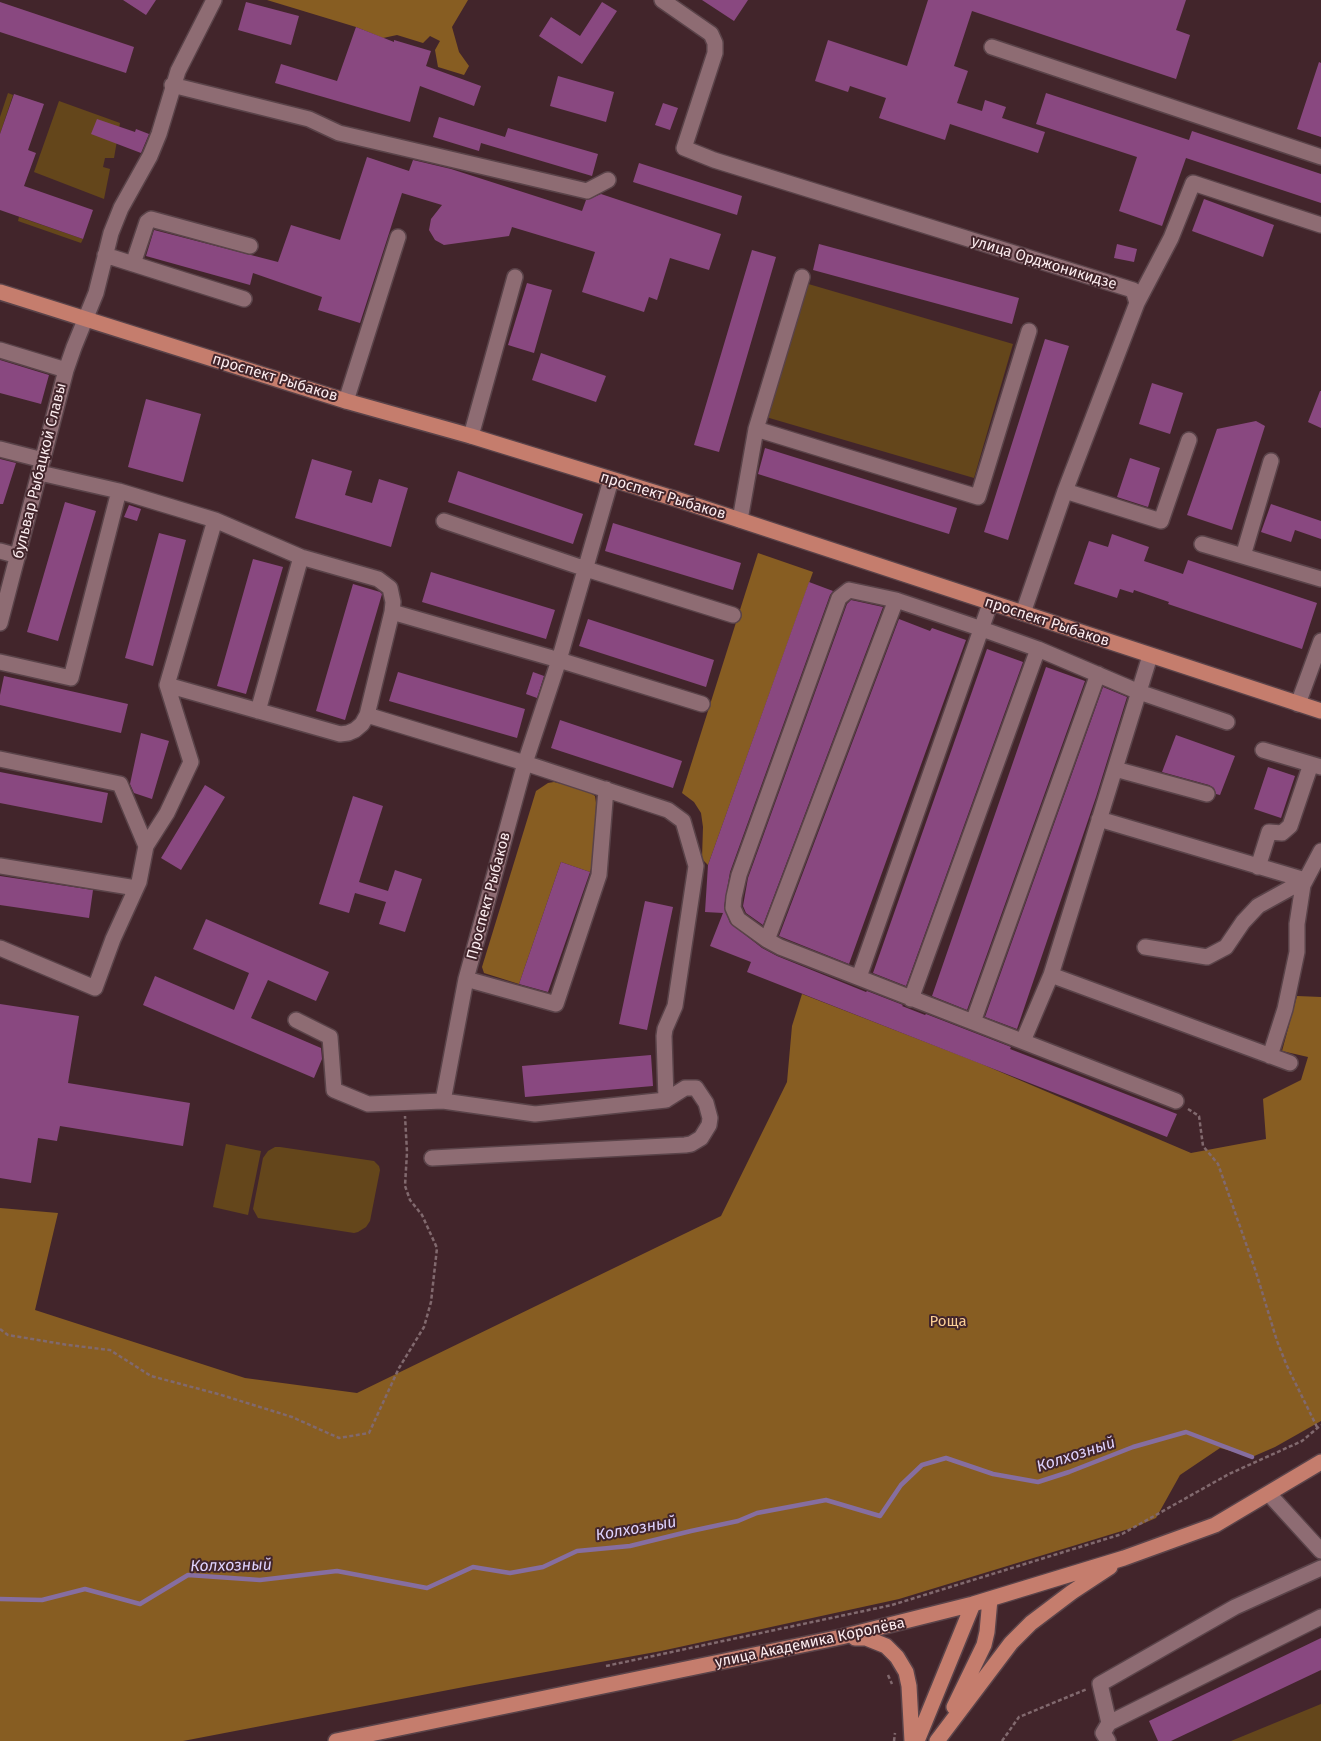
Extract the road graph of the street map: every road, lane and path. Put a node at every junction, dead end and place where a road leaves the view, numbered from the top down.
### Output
1 (214, 0) edge
2 (662, 0) edge
3 (992, 47) dead end
4 (172, 84) junction
5 (1321, 157) edge
6 (608, 180) dead end
7 (1321, 225) edge
8 (398, 237) dead end
9 (250, 246) dead end
10 (105, 255) junction
11 (133, 264) junction
12 (515, 277) dead end
13 (802, 277) dead end
14 (0, 292) edge
15 (244, 299) dead end
16 (1137, 304) junction
17 (85, 320) junction
18 (1029, 331) dead end
19 (0, 350) edge
20 (66, 370) junction
21 (346, 401) junction
22 (756, 428) junction
23 (471, 436) junction
24 (1189, 440) dead end
25 (0, 449) edge
26 (1270, 461) dead end
27 (41, 467) junction
28 (612, 480) junction
29 (1065, 491) junction
30 (119, 492) junction
31 (215, 520) junction
32 (740, 520) junction
33 (444, 521) dead end
34 (1202, 544) dead end
35 (0, 551) edge
36 (18, 556) junction
37 (1243, 556) junction
38 (301, 557) junction
39 (586, 569) junction
40 (1321, 579) edge
41 (896, 600) junction
42 (3, 603) edge
43 (990, 604) junction
44 (392, 612) junction
45 (1023, 613) junction
46 (733, 615) dead end
47 (0, 623) edge
48 (982, 629) junction
49 (1321, 641) edge
50 (1038, 649) junction
51 (1150, 656) junction
52 (559, 660) junction
53 (0, 662) edge
54 (1098, 674) junction
55 (166, 685) junction
56 (1139, 692) junction
57 (702, 704) dead end
58 (1298, 704) junction
59 (258, 711) junction
60 (1321, 712) edge
61 (367, 715) junction
62 (1227, 722) dead end
63 (1262, 750) dead end
64 (0, 759) edge
65 (525, 763) junction
66 (1316, 765) edge
67 (1115, 770) junction
68 (606, 789) junction
69 (1207, 794) dead end
70 (1099, 819) junction
71 (146, 846) junction
72 (1321, 851) edge
73 (0, 866) edge
74 (1258, 866) junction
75 (1305, 880) junction
76 (136, 888) junction
77 (767, 940) junction
78 (1145, 947) dead end
79 (0, 948) edge
80 (1051, 975) junction
81 (859, 977) junction
82 (466, 979) junction
83 (911, 999) junction
84 (296, 1020) dead end
85 (973, 1022) junction
86 (1023, 1041) junction
87 (1270, 1056) junction
88 (1290, 1063) dead end
89 (666, 1100) junction
90 (443, 1101) junction
91 (1176, 1101) joint
92 (404, 1103) junction
93 (432, 1158) dead end
94 (0, 1329) edge
95 (1321, 1425) edge
96 (1318, 1427) junction
97 (1321, 1462) edge
98 (1269, 1494) junction
99 (1321, 1551) edge
100 (1124, 1558) junction
101 (1321, 1568) edge
102 (990, 1599) junction
103 (973, 1604) junction
104 (1321, 1617) edge
105 (842, 1637) junction
106 (606, 1666) dead end
107 (1100, 1684) junction
108 (1109, 1724) junction
109 (937, 1740) edge
110 (336, 1741) edge
111 (912, 1741) edge
112 (917, 1741) edge
113 (1002, 1741) edge
114 (1108, 1741) edge

1 - 4 street, бульвар Рыбацкой Славы
2 - 16 street, улица Орджоникидзе
3 - 5 street
4 - 6 street
4 - 10 street, бульвар Рыбацкой Славы
7 - 16 street
8 - 21 street
9 - 11 street
10 - 11 street
10 - 17 street, бульвар Рыбацкой Славы
11 - 15 street
12 - 23 street
13 - 22 street
14 - 17 main road, проспект Рыбаков
16 - 29 street
17 - 20 street, бульвар Рыбацкой Славы
17 - 21 main road, проспект Рыбаков
18 - 22 street
19 - 20 street
20 - 27 street, бульвар Рыбацкой Славы
21 - 23 main road, проспект Рыбаков
22 - 32 street
23 - 28 main road, проспект Рыбаков
24 - 29 street
25 - 27 street
26 - 37 street
27 - 30 street
27 - 36 street, бульвар Рыбацкой Славы
28 - 32 main road, проспект Рыбаков
28 - 39 street, Проспект Рыбаков
29 - 45 street
30 - 31 street
30 - 53 street
31 - 38 street
31 - 55 street
32 - 43 main road, проспект Рыбаков
33 - 39 street
34 - 37 street
35 - 36 street
36 - 42 street, бульвар Рыбацкой Славы
37 - 40 street
38 - 44 street
38 - 59 street
39 - 46 street
39 - 52 street, Проспект Рыбаков
41 - 48 street
41 - 77 street
41 - 77 street
42 - 47 street, бульвар Рыбацкой Славы
43 - 45 main road, проспект Рыбаков
43 - 48 street
44 - 52 street
44 - 61 street
45 - 51 main road, проспект Рыбаков
48 - 50 street
48 - 81 street
49 - 58 street
50 - 54 street
50 - 83 street
51 - 56 street
51 - 58 main road, проспект Рыбаков
52 - 57 street
52 - 65 street, Проспект Рыбаков
54 - 56 street
54 - 85 street
55 - 59 street
55 - 71 street
56 - 62 street
56 - 67 street
58 - 60 main road, проспект Рыбаков
59 - 61 street
61 - 65 street
63 - 66 street
64 - 71 street
65 - 68 street
65 - 82 street, Проспект Рыбаков
66 - 74 street
67 - 69 street
67 - 70 street
68 - 82 street
68 - 89 street
70 - 74 street
70 - 80 street
71 - 76 street
72 - 75 street
73 - 76 street
74 - 75 street
75 - 78 street
75 - 87 street
76 - 79 street
77 - 81 street
80 - 86 street
80 - 87 street
81 - 83 street
82 - 90 street, Проспект Рыбаков
83 - 85 street
84 - 92 street
85 - 86 street
86 - 91 street
87 - 88 street
89 - 90 street
89 - 93 street
90 - 92 street
91 - 96 path
92 - 94 path
95 - 96 path
96 - 106 path
97 - 98 main road, улица Академика Королёва
98 - 99 street
98 - 100 main road, улица Академика Королёва
100 - 102 main road, улица Академика Королёва
100 - 109 main road
101 - 107 street
102 - 103 main road, улица Академика Королёва
102 - 109 main road
103 - 105 main road, улица Академика Королёва
103 - 112 main road
104 - 108 street
105 - 110 main road, улица Академика Королёва
105 - 111 main road
107 - 108 street
107 - 113 path
108 - 114 street

